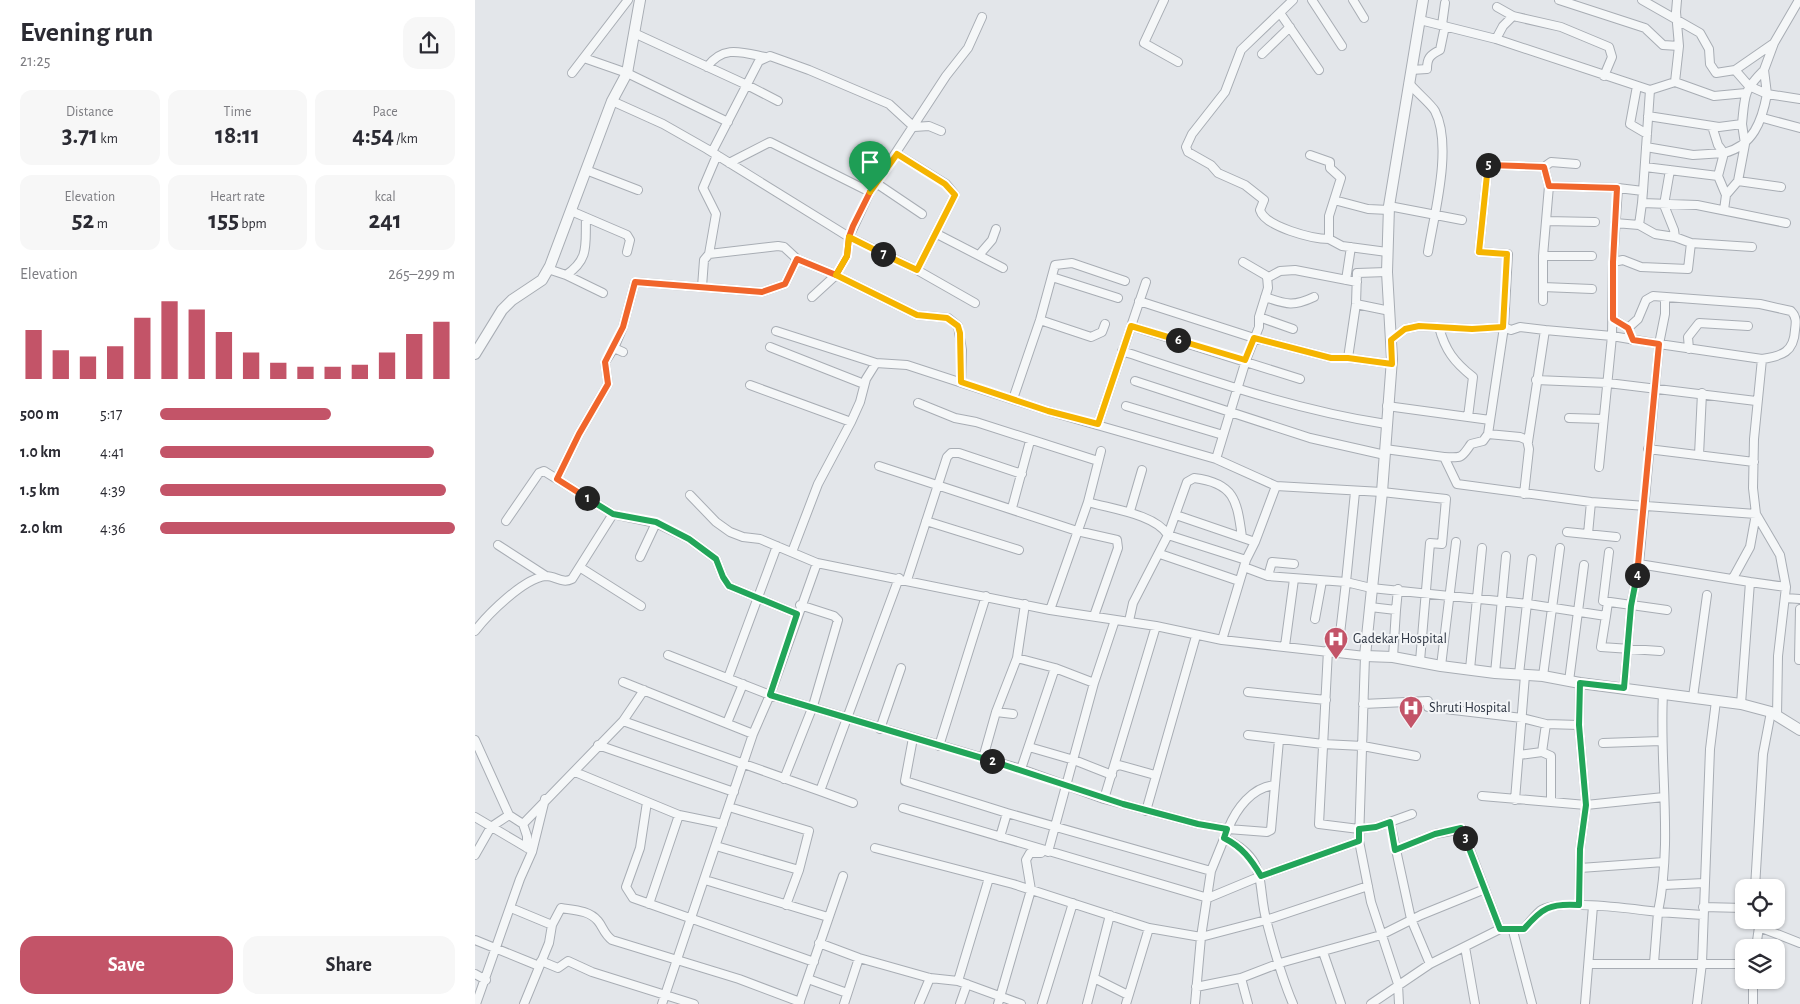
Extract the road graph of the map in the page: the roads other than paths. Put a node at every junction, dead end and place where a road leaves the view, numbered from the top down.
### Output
1 (628, 0) edge
2 (640, 0) edge
3 (1164, 0) edge
4 (1293, 0) edge
5 (1312, 0) edge
6 (1353, 0) edge
7 (1423, 0) edge
8 (1559, 0) edge
9 (1642, 0) edge
10 (1677, 0) edge
11 (1799, 0) edge
12 (1445, 3) dead end
13 (1497, 7) dead end
14 (1280, 13) junction
15 (1513, 16) junction
16 (982, 17) dead end
17 (1364, 18) dead end
18 (1420, 20) junction
19 (1677, 21) junction
20 (1444, 26) junction
21 (1290, 27) junction
22 (634, 33) junction
23 (1496, 39) junction
24 (1775, 43) junction
25 (1342, 46) dead end
26 (1679, 46) junction
27 (1262, 54) dead end
28 (765, 57) junction
29 (584, 58) junction
30 (1177, 62) dead end
31 (707, 67) junction
32 (1319, 70) dead end
33 (1411, 70) junction
34 (1735, 70) junction
35 (1764, 70) junction
36 (572, 73) dead end
37 (627, 73) junction
38 (1604, 76) junction
39 (1675, 82) junction
40 (1409, 83) junction
41 (747, 85) junction
42 (1637, 86) junction
43 (1747, 89) junction
44 (1650, 90) junction
45 (1767, 94) junction
46 (1800, 100) edge
47 (612, 101) junction
48 (778, 101) dead end
49 (1648, 116) junction
50 (1763, 118) junction
51 (728, 122) junction
52 (1742, 124) junction
53 (1712, 126) junction
54 (914, 127) junction
55 (1800, 128) edge
56 (941, 131) dead end
57 (1647, 134) junction
58 (1745, 144) junction
59 (1646, 147) junction
60 (1724, 153) junction
61 (714, 154) junction
62 (897, 154) junction
63 (1310, 155) dead end
64 (729, 163) junction
65 (1576, 164) dead end
66 (1544, 167) junction
67 (1645, 167) junction
68 (586, 170) junction
69 (1670, 170) junction
70 (1718, 176) junction
71 (1738, 181) junction
72 (876, 183) junction
73 (1549, 186) junction
74 (1781, 187) dead end
75 (1617, 188) junction
76 (638, 190) dead end
77 (1643, 191) junction
78 (870, 192) junction
79 (1726, 195) junction
80 (1334, 200) junction
81 (1642, 203) junction
82 (1664, 205) junction
83 (1389, 208) junction
84 (1725, 210) junction
85 (571, 211) junction
86 (922, 214) dead end
87 (1434, 215) junction
88 (586, 219) junction
89 (1462, 220) dead end
90 (1546, 221) junction
91 (1595, 222) dead end
92 (1615, 223) junction
93 (1786, 223) dead end
94 (1639, 225) junction
95 (996, 228) dead end
96 (937, 234) junction
97 (849, 237) junction
98 (1675, 237) junction
99 (1329, 239) junction
100 (1691, 243) junction
101 (1351, 247) junction
102 (1751, 247) dead end
103 (627, 252) dead end
104 (1387, 252) junction
105 (1428, 252) dead end
106 (709, 254) junction
107 (979, 255) junction
108 (1543, 256) junction
109 (1592, 256) dead end
110 (797, 259) junction
111 (1243, 262) dead end
112 (1613, 262) junction
113 (1003, 268) dead end
114 (549, 269) junction
115 (917, 270) junction
116 (1387, 272) junction
117 (566, 275) junction
118 (836, 275) junction
119 (1052, 277) junction
120 (1267, 278) junction
121 (1346, 280) junction
122 (1125, 281) dead end
123 (1146, 282) dead end
124 (1357, 282) junction
125 (702, 287) junction
126 (1543, 287) junction
127 (1592, 289) dead end
128 (603, 293) dead end
129 (1265, 296) junction
130 (812, 297) dead end
131 (1315, 297) dead end
132 (1118, 298) dead end
133 (1665, 298) junction
134 (1139, 301) junction
135 (1543, 301) dead end
136 (975, 304) dead end
137 (1356, 304) junction
138 (1390, 311) junction
139 (1259, 317) junction
140 (1613, 319) junction
141 (1040, 320) junction
142 (1105, 324) dead end
143 (1131, 326) junction
144 (1748, 326) dead end
145 (1439, 327) junction
146 (1503, 327) junction
147 (1628, 328) junction
148 (1293, 329) dead end
149 (1545, 330) junction
150 (776, 331) dead end
151 (1612, 336) junction
152 (1254, 338) junction
153 (1391, 340) junction
154 (1633, 340) junction
155 (1659, 344) junction
156 (770, 346) dead end
157 (614, 348) junction
158 (1689, 349) junction
159 (1122, 351) junction
160 (623, 352) dead end
161 (475, 354) edge
162 (1348, 358) junction
163 (1762, 359) junction
164 (1245, 360) junction
165 (875, 363) junction
166 (1392, 364) junction
167 (1300, 378) dead end
168 (1536, 380) junction
169 (1135, 381) dead end
170 (961, 382) junction
171 (1608, 383) junction
172 (865, 384) junction
173 (750, 385) dead end
174 (1237, 389) junction
175 (1653, 390) junction
176 (1703, 393) junction
177 (1013, 399) junction
178 (1756, 401) junction
179 (918, 403) dead end
180 (1126, 406) dead end
181 (1387, 406) junction
182 (1230, 412) junction
183 (1468, 417) junction
184 (1569, 418) dead end
185 (1603, 419) junction
186 (1490, 420) junction
187 (851, 422) junction
188 (1098, 424) junction
189 (1386, 424) junction
190 (1488, 434) junction
191 (1223, 435) junction
192 (1030, 441) junction
193 (1528, 442) junction
194 (1648, 449) junction
195 (1101, 451) dead end
196 (1385, 452) junction
197 (1699, 455) junction
198 (1444, 457) junction
199 (1217, 459) junction
200 (1098, 461) junction
201 (1754, 462) junction
202 (879, 466) dead end
203 (1599, 467) dead end
204 (1142, 470) dead end
205 (1022, 474) junction
206 (557, 479) junction
207 (938, 486) junction
208 (1276, 486) junction
209 (1355, 492) junction
210 (1382, 492) junction
211 (1524, 494) junction
212 (689, 495) dead end
213 (1088, 502) junction
214 (1591, 502) junction
215 (1643, 506) junction
216 (1012, 508) junction
217 (1130, 511) junction
218 (613, 514) junction
219 (1756, 514) junction
220 (1176, 515) junction
221 (506, 521) dead end
222 (926, 521) junction
223 (656, 522) junction
224 (1077, 531) junction
225 (1567, 532) dead end
226 (1588, 534) junction
227 (1168, 536) junction
228 (1242, 536) junction
229 (1616, 537) dead end
230 (1255, 542) junction
231 (1456, 542) dead end
232 (498, 545) dead end
233 (777, 546) junction
234 (1482, 548) dead end
235 (1560, 548) dead end
236 (1019, 550) dead end
237 (792, 552) junction
238 (1609, 552) dead end
239 (1160, 554) junction
240 (1506, 556) dead end
241 (640, 557) dead end
242 (1532, 559) dead end
243 (817, 563) junction
244 (1245, 564) junction
245 (1294, 564) dead end
246 (1639, 564) junction
247 (1584, 565) dead end
248 (581, 568) junction
249 (546, 576) junction
250 (1268, 576) junction
251 (1733, 578) junction
252 (903, 579) junction
253 (1294, 579) junction
254 (1239, 581) junction
255 (1322, 581) junction
256 (1347, 582) junction
257 (1750, 582) junction
258 (1786, 587) junction
259 (1371, 588) junction
260 (1398, 589) junction
261 (1424, 592) junction
262 (1450, 595) junction
263 (1707, 595) dead end
264 (986, 596) junction
265 (1785, 598) junction
266 (758, 599) junction
267 (1476, 600) junction
268 (1800, 600) edge
269 (1501, 602) junction
270 (1608, 602) junction
271 (1025, 604) junction
272 (1528, 604) junction
273 (800, 605) junction
274 (641, 606) dead end
275 (1631, 606) junction
276 (1370, 607) junction
277 (1552, 608) junction
278 (1800, 609) edge
279 (1050, 610) junction
280 (1396, 610) junction
281 (1667, 610) dead end
282 (1578, 612) junction
283 (797, 614) junction
284 (1094, 616) junction
285 (1605, 616) junction
286 (1315, 619) dead end
287 (1115, 620) junction
288 (1129, 621) junction
289 (1156, 626) junction
290 (475, 631) edge
291 (1196, 636) junction
292 (1222, 640) junction
293 (1285, 646) junction
294 (1627, 649) junction
295 (1328, 650) junction
296 (1660, 650) dead end
297 (1338, 651) junction
298 (668, 655) dead end
299 (1365, 656) junction
300 (1393, 657) junction
301 (1017, 658) junction
302 (1799, 660) edge
303 (1420, 661) junction
304 (1441, 666) junction
305 (901, 668) dead end
306 (1055, 668) junction
307 (1471, 669) junction
308 (1495, 673) junction
309 (1522, 674) junction
310 (1543, 676) junction
311 (728, 678) junction
312 (1569, 680) junction
313 (623, 682) dead end
314 (1580, 683) junction
315 (743, 684) junction
316 (1094, 684) junction
317 (1624, 688) junction
318 (644, 690) junction
319 (1248, 692) dead end
320 (1663, 694) junction
321 (770, 695) junction
322 (1693, 697) junction
323 (1326, 700) junction
324 (1716, 701) junction
325 (1363, 704) junction
326 (1741, 704) junction
327 (813, 706) junction
328 (996, 712) junction
329 (1013, 714) dead end
330 (1774, 714) junction
331 (1523, 718) junction
332 (848, 719) junction
333 (623, 721) junction
334 (727, 724) junction
335 (1546, 724) junction
336 (1579, 725) junction
337 (881, 729) junction
338 (1800, 730) edge
339 (753, 734) junction
340 (1249, 735) dead end
341 (913, 738) junction
342 (475, 740) edge
343 (1279, 740) junction
344 (1661, 741) junction
345 (1603, 743) dead end
346 (1323, 744) junction
347 (598, 745) junction
348 (939, 746) junction
349 (1363, 746) junction
350 (1029, 747) junction
351 (1542, 752) junction
352 (1519, 755) junction
353 (1415, 756) dead end
354 (983, 758) junction
355 (1074, 760) junction
356 (475, 761) edge
357 (484, 764) junction
358 (743, 764) junction
359 (1115, 767) junction
360 (1021, 769) junction
361 (575, 772) junction
362 (1112, 775) junction
363 (1155, 775) junction
364 (784, 779) junction
365 (1067, 784) junction
366 (1275, 785) junction
367 (820, 791) junction
368 (733, 792) junction
369 (1482, 796) dead end
370 (1664, 797) junction
371 (545, 799) junction
372 (1104, 799) junction
373 (1515, 800) junction
374 (647, 802) junction
375 (853, 802) dead end
376 (1551, 802) junction
377 (1586, 805) junction
378 (729, 807) junction
379 (903, 808) dead end
380 (1146, 811) junction
381 (1007, 813) junction
382 (1412, 814) dead end
383 (509, 815) junction
384 (679, 815) junction
385 (475, 817) edge
386 (483, 822) junction
387 (1390, 822) junction
388 (523, 824) junction
389 (723, 824) junction
390 (475, 826) edge
391 (491, 827) junction
392 (1054, 827) junction
393 (1227, 829) junction
394 (1359, 829) junction
395 (1000, 838) junction
396 (1224, 838) junction
397 (1359, 841) junction
398 (716, 846) junction
399 (875, 848) dead end
400 (529, 850) junction
401 (1395, 850) junction
402 (1047, 852) junction
403 (475, 855) edge
404 (1665, 862) junction
405 (1580, 868) junction
406 (799, 870) junction
407 (1211, 871) junction
408 (843, 876) dead end
409 (1261, 876) junction
410 (989, 878) junction
411 (1756, 879) edge
412 (705, 880) junction
413 (1704, 883) junction
414 (1664, 885) junction
415 (1368, 886) junction
416 (1485, 889) junction
417 (1031, 890) junction
418 (1208, 898) junction
419 (1073, 903) junction
420 (649, 904) junction
421 (786, 905) junction
422 (1579, 905) junction
423 (1593, 906) junction
424 (511, 908) junction
425 (1735, 909) edge
426 (1703, 911) junction
427 (1658, 912) junction
428 (1110, 915) junction
429 (692, 918) junction
430 (828, 918) junction
431 (1411, 919) junction
432 (1266, 920) junction
433 (552, 925) junction
434 (1149, 928) junction
435 (1500, 929) junction
436 (1764, 929) edge
437 (1513, 931) junction
438 (1381, 934) junction
439 (1201, 937) junction
440 (475, 940) edge
441 (819, 943) junction
442 (1800, 943) edge
443 (495, 947) junction
444 (1465, 947) junction
445 (1323, 952) junction
446 (859, 958) junction
447 (677, 960) junction
448 (814, 962) junction
449 (1702, 962) junction
450 (540, 963) junction
451 (1280, 963) junction
452 (1654, 963) junction
453 (1430, 964) junction
454 (1589, 964) junction
455 (1735, 964) edge
456 (475, 974) edge
457 (808, 978) junction
458 (930, 978) junction
459 (1094, 978) junction
460 (1241, 978) junction
461 (486, 980) junction
462 (958, 981) junction
463 (967, 984) junction
464 (1398, 984) junction
465 (1196, 987) junction
466 (1753, 989) edge
467 (847, 993) junction
468 (665, 995) junction
469 (1128, 996) junction
470 (999, 1000) edge
471 (799, 1003) edge
472 (476, 1004) edge
473 (524, 1004) edge
474 (662, 1004) edge
475 (694, 1004) edge
476 (844, 1004) edge
477 (919, 1004) edge
478 (960, 1004) edge
479 (1021, 1004) edge
480 (1042, 1004) edge
481 (1087, 1004) edge
482 (1126, 1004) edge
483 (1195, 1004) edge
484 (1249, 1004) edge
485 (1293, 1004) edge
486 (1341, 1004) edge
487 (1371, 1004) edge
488 (1399, 1004) edge
489 (1475, 1004) edge
490 (1532, 1004) edge
491 (1585, 1004) edge
492 (1697, 1004) edge
493 (1753, 1004) edge

1 - 29 street
2 - 22 street
3 - 30 street
4 - 14 street
5 - 25 street
6 - 17 street
7 - 18 street
8 - 26 street
9 - 19 street
10 - 19 street
11 - 24 street
12 - 20 street
13 - 15 street
14 - 21 street
14 - 99 street
15 - 23 street
15 - 38 street
16 - 54 street
18 - 20 street
18 - 33 street
19 - 26 street
19 - 34 street
20 - 23 street
20 - 33 street
21 - 27 street
21 - 32 street
22 - 31 street
22 - 37 street
23 - 38 street
24 - 34 street
24 - 35 street
26 - 39 street
28 - 31 street
28 - 41 street
28 - 54 street
29 - 36 street
29 - 37 street
31 - 41 street
33 - 40 street
34 - 43 street
35 - 43 street
35 - 45 street
37 - 47 street
37 - 51 street
38 - 42 street
39 - 43 street
39 - 44 street
40 - 83 street
40 - 87 street
41 - 48 street
41 - 51 street
42 - 44 street
42 - 57 street
43 - 45 street
43 - 52 street
44 - 49 street
45 - 46 street
45 - 50 street
47 - 61 street
47 - 68 street
49 - 53 street
49 - 57 street
50 - 55 street
50 - 58 street
51 - 61 street
52 - 53 street
52 - 58 street
53 - 60 street
54 - 56 street
54 - 62 street
57 - 59 street
58 - 60 street
58 - 71 street
59 - 60 street
59 - 67 street
60 - 70 street
61 - 64 street
61 - 106 street
62 - 72 street
62 - 96 street
63 - 80 street
64 - 78 street
64 - 97 street
65 - 66 street
66 - 73 street
66 - 146 street
67 - 69 street
67 - 77 street
68 - 76 street
68 - 85 street
69 - 70 street
69 - 82 street
70 - 79 street
71 - 74 street
71 - 79 street
72 - 78 street
72 - 86 street
73 - 75 street
73 - 90 street
75 - 77 street
75 - 92 street
77 - 81 street
78 - 97 street
79 - 84 street
80 - 83 street
80 - 99 street
81 - 82 street
81 - 94 street
82 - 84 street
82 - 98 street
83 - 87 street
83 - 104 street
84 - 93 street
85 - 88 street
85 - 114 street
87 - 89 street
87 - 105 street
88 - 103 street
88 - 117 street
90 - 91 street
90 - 108 street
92 - 94 street
92 - 112 street
94 - 98 street
95 - 107 street
96 - 107 street
96 - 115 street
97 - 115 street
97 - 118 street
98 - 100 street
99 - 101 street
100 - 102 street
100 - 112 street
101 - 104 street
101 - 121 street
104 - 116 street
106 - 110 street
106 - 125 street
107 - 113 street
108 - 109 street
108 - 126 street
110 - 118 street
110 - 125 street
111 - 120 street
112 - 140 street
114 - 117 street
114 - 161 street
115 - 136 street
116 - 124 street
116 - 138 street
117 - 128 street
118 - 130 street
118 - 170 street
119 - 122 street
119 - 132 street
119 - 141 street
120 - 121 street
120 - 129 street
121 - 124 street
123 - 134 street
124 - 137 street
125 - 157 street
126 - 127 street
126 - 135 street
129 - 131 street
129 - 139 street
133 - 147 street
133 - 155 street
133 - 163 street
134 - 143 street
134 - 152 street
137 - 138 street
137 - 162 street
138 - 153 street
139 - 148 street
139 - 152 street
140 - 147 street
140 - 151 street
141 - 142 street
141 - 177 street
143 - 159 street
143 - 164 street
144 - 158 street
145 - 146 street
145 - 153 street
145 - 183 street
146 - 149 street
146 - 186 street
147 - 154 street
149 - 151 street
149 - 168 street
150 - 165 street
151 - 154 street
151 - 171 street
152 - 162 street
152 - 164 street
153 - 166 street
154 - 155 street
155 - 158 street
155 - 175 street
156 - 172 street
157 - 160 street
157 - 206 street
158 - 163 street
159 - 174 street
159 - 188 street
162 - 166 street
163 - 178 street
164 - 167 street
164 - 174 street
165 - 170 street
165 - 172 street
166 - 181 street
168 - 171 street
168 - 193 street
169 - 182 street
170 - 177 street
171 - 175 street
171 - 185 street
172 - 187 street
173 - 187 street
174 - 182 street
174 - 189 street
175 - 176 street
175 - 194 street
176 - 178 street
176 - 197 street
177 - 188 street
178 - 201 street
179 - 192 street
180 - 191 street
181 - 183 street
181 - 189 street
182 - 191 street
182 - 196 street
183 - 186 street
184 - 185 street
185 - 203 street
186 - 190 street
187 - 237 street
188 - 199 street
189 - 196 street
190 - 193 street
190 - 198 street
191 - 199 street
192 - 200 street
192 - 205 street
193 - 211 street
194 - 197 street
194 - 215 street
195 - 200 street
196 - 198 street
196 - 210 street
197 - 201 street
198 - 211 street
199 - 208 street
200 - 213 street
201 - 219 street
202 - 207 street
204 - 217 street
205 - 207 street
205 - 216 street
206 - 218 street
206 - 221 street
207 - 216 street
207 - 222 street
208 - 209 street
208 - 230 street
209 - 210 street
209 - 256 street
210 - 259 street
210 - 261 street
211 - 214 street
212 - 233 street
213 - 217 street
213 - 224 street
214 - 215 street
214 - 226 street
215 - 219 street
215 - 246 street
216 - 224 street
217 - 227 street
218 - 223 street
218 - 248 street
219 - 251 street
219 - 258 street
220 - 227 street
220 - 228 street
220 - 228 street
222 - 236 street
222 - 252 street
223 - 241 street
223 - 266 street
224 - 279 street
224 - 284 street
225 - 226 street
226 - 229 street
227 - 239 street
227 - 244 street
228 - 230 street
230 - 244 street
231 - 262 street
232 - 249 street
233 - 237 street
233 - 266 street
234 - 267 street
235 - 277 street
237 - 243 street
238 - 270 street
239 - 254 street
239 - 288 street
240 - 269 street
242 - 272 street
243 - 252 street
243 - 273 street
244 - 250 street
244 - 254 street
245 - 250 street
246 - 251 street
246 - 275 street
247 - 282 street
248 - 249 street
248 - 274 street
249 - 290 street
250 - 253 street
251 - 257 street
252 - 264 street
252 - 332 street
253 - 255 street
253 - 293 street
254 - 292 street
255 - 256 street
255 - 286 street
256 - 259 street
256 - 297 street
257 - 258 street
257 - 326 street
258 - 265 street
259 - 260 street
259 - 276 street
260 - 261 street
260 - 280 street
261 - 262 street
261 - 303 street
262 - 267 street
262 - 304 street
263 - 322 street
264 - 271 street
264 - 348 street
265 - 268 street
265 - 330 street
266 - 283 street
266 - 311 street
267 - 269 street
267 - 307 street
269 - 272 street
269 - 308 street
270 - 275 street
270 - 285 street
271 - 279 street
271 - 301 street
272 - 277 street
272 - 309 street
273 - 283 street
273 - 327 street
275 - 281 street
275 - 294 street
276 - 280 street
276 - 299 street
277 - 282 street
277 - 310 street
278 - 302 street
279 - 284 street
280 - 300 street
282 - 285 street
282 - 312 street
283 - 321 street
284 - 287 street
285 - 294 street
287 - 288 street
287 - 316 street
288 - 289 street
289 - 291 street
289 - 359 street
291 - 292 street
291 - 363 street
292 - 293 street
293 - 295 street
294 - 296 street
294 - 317 street
295 - 297 street
295 - 323 street
297 - 299 street
298 - 311 street
299 - 300 street
299 - 325 street
300 - 303 street
301 - 306 street
301 - 328 street
303 - 304 street
304 - 307 street
305 - 337 street
306 - 316 street
306 - 350 street
307 - 308 street
308 - 309 street
309 - 310 street
309 - 331 street
310 - 312 street
311 - 315 street
312 - 314 street
313 - 318 street
314 - 317 street
314 - 336 street
315 - 321 street
315 - 334 street
316 - 355 street
317 - 320 street
318 - 333 street
318 - 334 street
319 - 323 street
320 - 322 street
320 - 344 street
321 - 327 street
321 - 339 street
322 - 324 street
323 - 346 street
324 - 326 street
324 - 413 street
325 - 331 street
325 - 349 street
326 - 330 street
327 - 332 street
327 - 364 street
328 - 329 street
328 - 354 street
330 - 338 street
330 - 411 street
331 - 335 street
331 - 352 street
332 - 337 street
332 - 367 street
333 - 347 street
333 - 358 street
334 - 339 street
335 - 336 street
335 - 351 street
336 - 377 street
337 - 341 street
339 - 358 street
340 - 343 street
341 - 348 street
341 - 381 street
342 - 357 street
343 - 346 street
343 - 366 street
344 - 345 street
344 - 370 street
346 - 349 street
346 - 394 street
347 - 361 street
347 - 368 street
348 - 354 street
349 - 353 street
349 - 394 street
350 - 355 street
350 - 360 street
351 - 352 street
351 - 376 street
352 - 373 street
354 - 360 street
355 - 362 street
355 - 365 street
356 - 357 street
357 - 383 street
358 - 364 street
358 - 368 street
359 - 362 street
359 - 363 street
360 - 365 street
361 - 371 street
361 - 374 street
362 - 372 street
363 - 380 street
364 - 367 street
365 - 372 street
365 - 392 street
366 - 393 street
366 - 393 street
367 - 375 street
368 - 378 street
369 - 373 street
370 - 377 street
370 - 404 street
371 - 388 street
371 - 400 street
372 - 380 street
373 - 376 street
374 - 384 street
374 - 420 street
376 - 377 street
377 - 405 street
378 - 389 street
378 - 406 street
379 - 395 street
380 - 393 street
381 - 392 street
381 - 395 street
382 - 387 street
383 - 388 street
383 - 391 street
384 - 389 street
384 - 420 street
385 - 386 street
386 - 390 street
386 - 391 street
387 - 394 street
387 - 401 street
388 - 400 street
389 - 398 street
391 - 400 street
391 - 403 street
392 - 402 street
392 - 407 street
393 - 396 street
394 - 397 street
395 - 402 street
396 - 407 street
396 - 409 street
397 - 409 street
397 - 415 street
398 - 406 street
398 - 412 street
399 - 410 street
400 - 424 street
401 - 416 street
401 - 431 street
402 - 417 street
402 - 418 street
404 - 405 street
404 - 414 street
405 - 422 street
406 - 421 street
407 - 418 street
408 - 430 street
409 - 418 street
409 - 432 street
410 - 417 street
410 - 462 street
412 - 421 street
412 - 429 street
413 - 414 street
413 - 426 street
414 - 427 street
415 - 432 street
415 - 438 street
416 - 431 street
416 - 435 street
417 - 419 street
417 - 470 street
418 - 439 street
419 - 428 street
419 - 480 street
420 - 429 street
421 - 430 street
422 - 423 street
422 - 437 street
423 - 427 street
423 - 454 street
424 - 433 street
424 - 443 street
425 - 426 street
426 - 427 street
426 - 449 street
427 - 452 street
428 - 434 street
428 - 459 street
429 - 447 street
429 - 448 street
430 - 441 street
431 - 438 street
431 - 453 street
432 - 439 street
432 - 451 street
433 - 447 street
433 - 450 street
434 - 439 street
434 - 469 street
435 - 437 street
435 - 444 street
436 - 442 street
437 - 490 street
438 - 445 street
438 - 464 street
439 - 465 street
440 - 443 street
441 - 446 street
441 - 448 street
443 - 450 street
443 - 461 street
444 - 453 street
444 - 489 street
445 - 451 street
445 - 486 street
446 - 458 street
446 - 467 street
447 - 468 street
447 - 471 street
448 - 457 street
449 - 452 street
449 - 455 street
449 - 492 street
450 - 468 street
450 - 473 street
451 - 460 street
451 - 485 street
452 - 454 street
453 - 464 street
454 - 491 street
456 - 461 street
457 - 467 street
457 - 471 street
458 - 462 street
458 - 477 street
459 - 469 street
459 - 481 street
460 - 465 street
460 - 484 street
461 - 472 street
462 - 463 street
463 - 470 street
463 - 478 street
464 - 487 street
464 - 488 street
465 - 483 street
466 - 493 street
467 - 476 street
468 - 474 street
468 - 475 street
469 - 482 street
470 - 479 street

